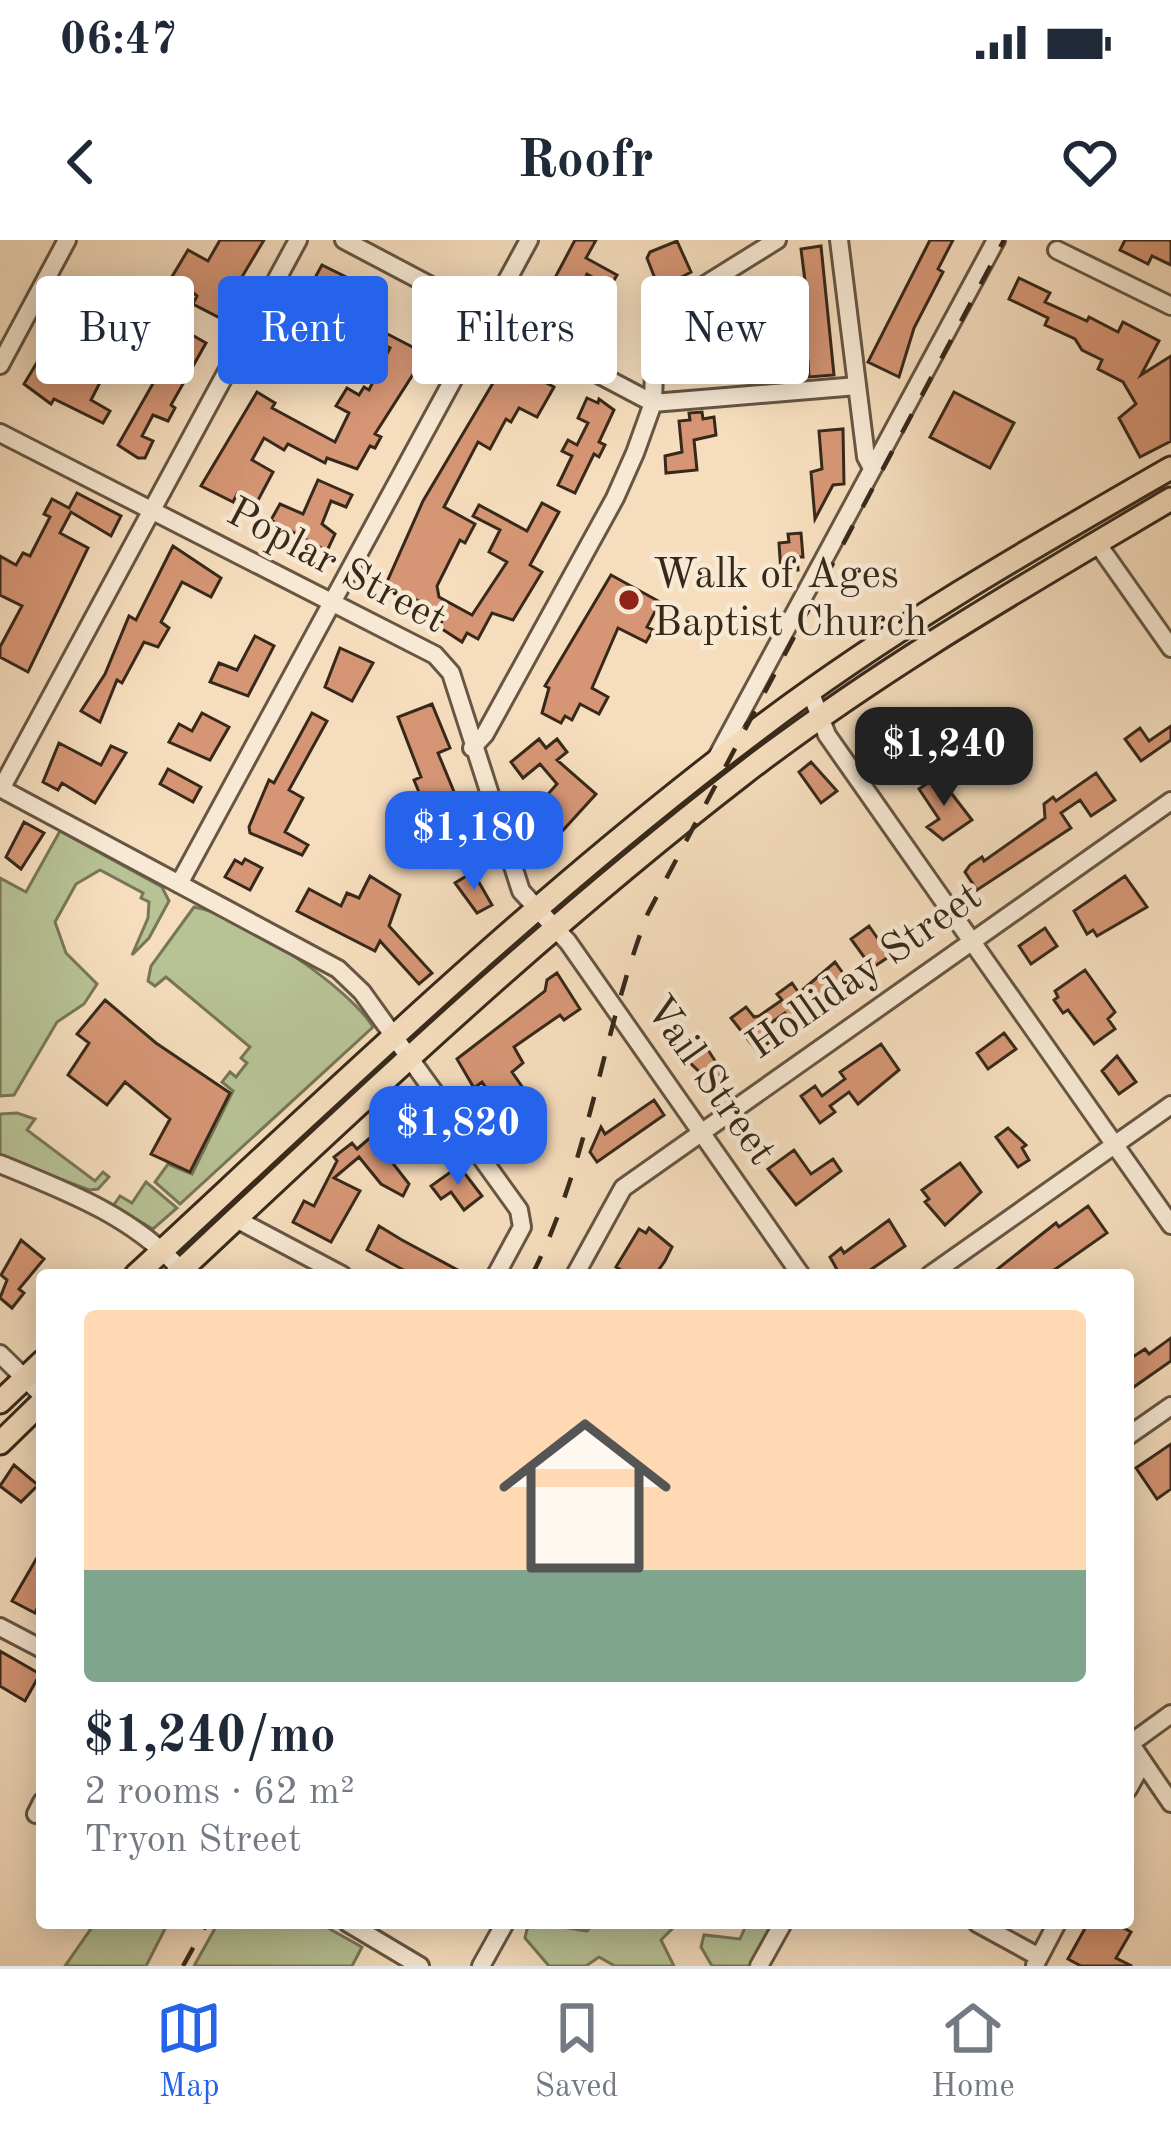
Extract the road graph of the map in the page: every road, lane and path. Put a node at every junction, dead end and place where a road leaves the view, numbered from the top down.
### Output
1 (67, 240) edge
2 (298, 240) edge
3 (344, 240) edge
4 (529, 240) edge
5 (777, 240) edge
6 (839, 240) edge
7 (996, 240) edge
8 (1057, 250) dead end
9 (412, 276) edge
10 (510, 276) edge
11 (1171, 306) edge
12 (0, 365) edge
13 (451, 384) edge
14 (617, 384) edge
15 (857, 386) junction
16 (653, 403) junction
17 (0, 433) edge
18 (1171, 467) edge
19 (872, 468) junction
20 (1171, 499) edge
21 (152, 511) junction
22 (1097, 543) junction
23 (331, 602) junction
24 (1171, 648) edge
25 (810, 691) junction
26 (818, 719) junction
27 (472, 748) junction
28 (714, 763) junction
29 (0, 789) edge
30 (1171, 801) edge
31 (179, 884) junction
32 (538, 910) junction
33 (557, 928) junction
34 (971, 942) junction
35 (395, 1035) junction
36 (410, 1059) junction
37 (1171, 1105) edge
38 (698, 1132) junction
39 (1114, 1144) junction
40 (0, 1164) edge
41 (236, 1219) junction
42 (1171, 1225) edge
43 (163, 1250) junction
44 (142, 1269) edge
45 (176, 1269) edge
46 (183, 1269) edge
47 (331, 1269) edge
48 (499, 1269) edge
49 (578, 1269) edge
50 (797, 1269) edge
51 (938, 1269) edge
52 (0, 1354) edge
53 (34, 1369) edge
54 (0, 1402) edge
55 (36, 1404) edge
56 (1171, 1406) edge
57 (1134, 1432) edge
58 (0, 1442) edge
59 (0, 1627) edge
60 (36, 1646) edge
61 (1171, 1714) edge
62 (1134, 1738) edge
63 (1134, 1748) edge
64 (1143, 1762) junction
65 (1134, 1778) edge
66 (1171, 1803) edge
67 (358, 1929) edge
68 (502, 1929) edge
69 (780, 1929) edge
70 (986, 1929) edge
71 (1054, 1929) edge
72 (1037, 1962) edge
73 (420, 1966) edge
74 (481, 1966) edge
75 (759, 1966) edge

1 - 12 street
2 - 21 street
3 - 9 street
4 - 10 street
5 - 16 street
6 - 15 street
7 - 19 street
8 - 11 street
13 - 23 street
14 - 16 street
15 - 16 street
15 - 19 street
16 - 27 street
17 - 21 street, Poplar Street
18 - 25 main road
19 - 28 street
20 - 22 main road
21 - 23 street, Poplar Street
21 - 29 street
22 - 24 street
22 - 26 main road
23 - 27 street, Poplar Street
23 - 31 street
25 - 26 street
25 - 28 main road
26 - 33 main road
26 - 34 street
27 - 32 street, Poplar Street
28 - 32 main road
29 - 31 street
30 - 34 street, Holliday Street
31 - 35 street
32 - 33 street, Poplar Street
32 - 35 main road
33 - 36 main road
33 - 38 street, Vail Street
34 - 38 street, Holliday Street
34 - 39 street
35 - 36 street
35 - 43 main road
36 - 41 main road
36 - 48 street
37 - 39 street
38 - 49 street, Holliday Street
38 - 50 street, Vail Street
39 - 42 street
39 - 51 street
40 - 43 street
41 - 46 main road
41 - 47 street
43 - 44 main road
43 - 45 street
52 - 53 street
53 - 54 main road
55 - 58 main road
56 - 57 street
59 - 60 street
61 - 62 street
63 - 64 street
64 - 65 street
64 - 66 street
67 - 73 street
68 - 74 street
69 - 75 street
70 - 72 street
71 - 72 street

